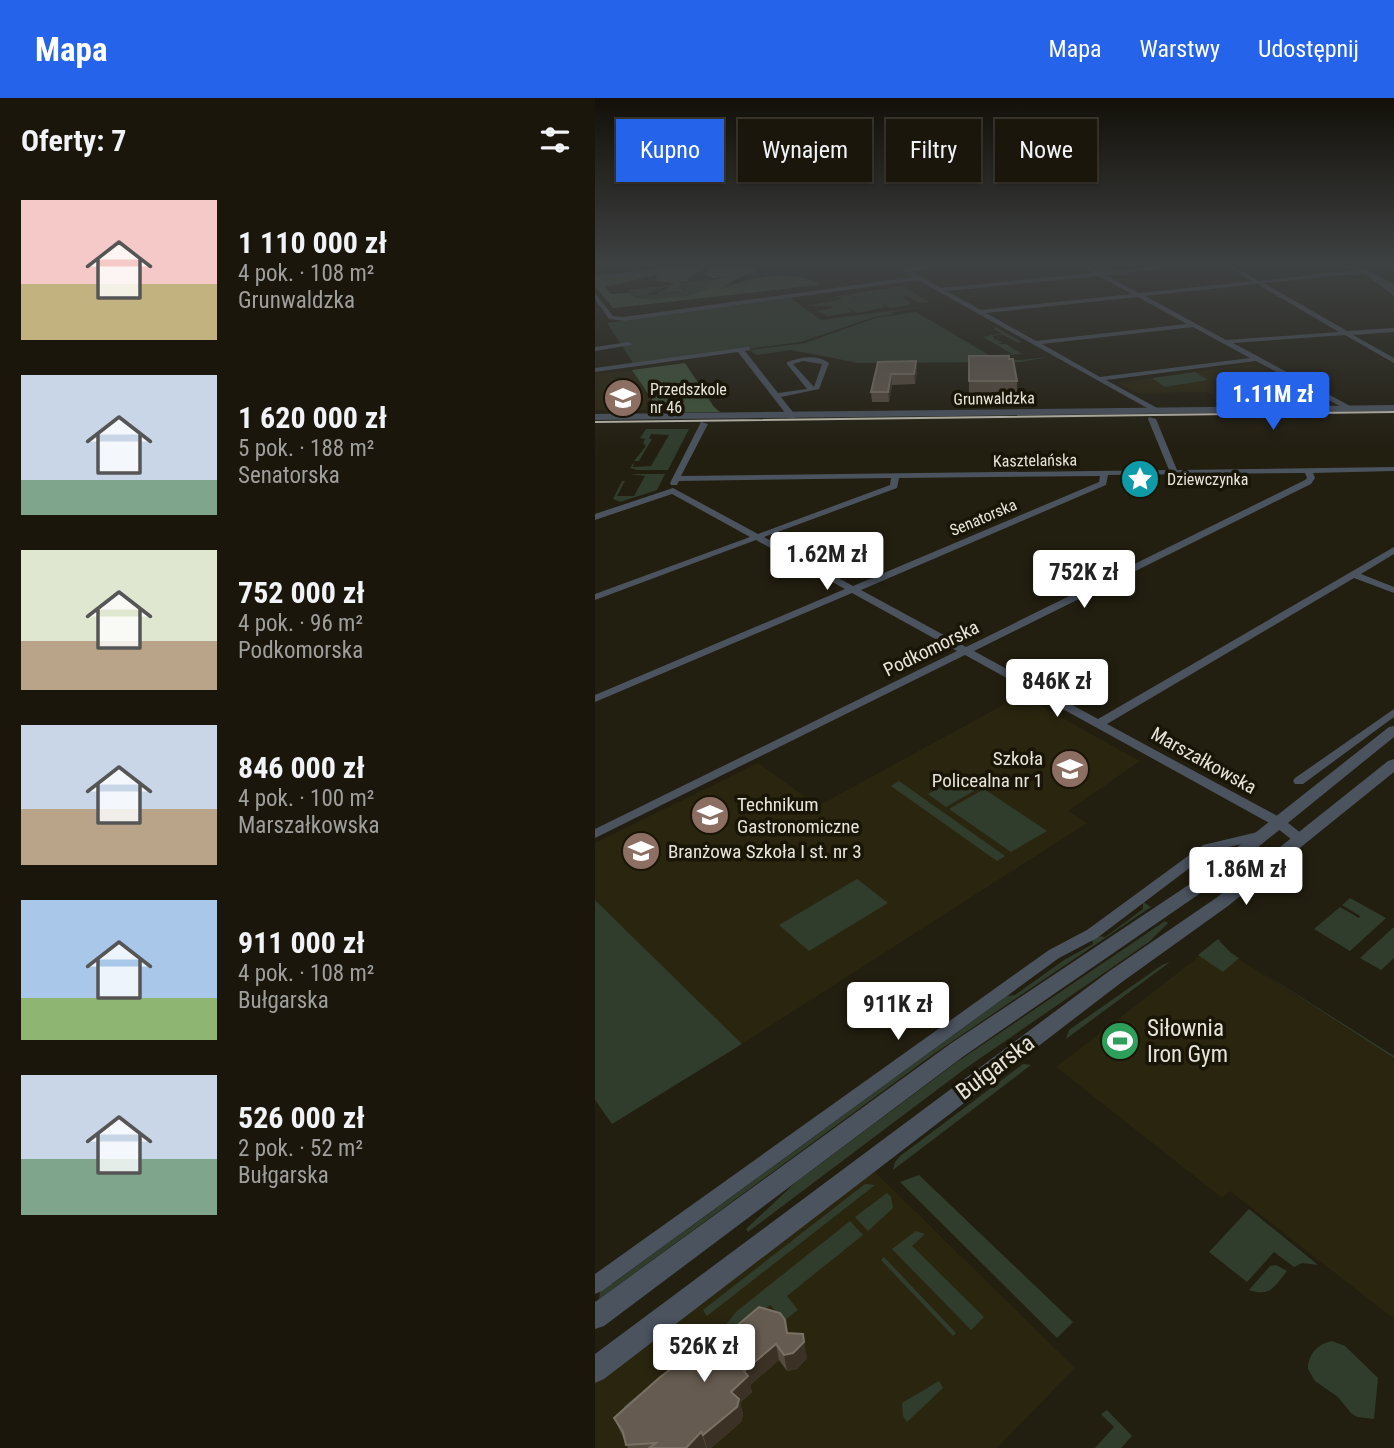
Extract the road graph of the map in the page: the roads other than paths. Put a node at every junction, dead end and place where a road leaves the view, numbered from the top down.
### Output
1 (1006, 326) edge
2 (1185, 326) edge
3 (1196, 326) edge
4 (1333, 326) edge
5 (1394, 330) edge
6 (1347, 334) junction
7 (1226, 342) junction
8 (1036, 343) junction
9 (629, 344) dead end
10 (595, 349) edge
11 (1257, 359) junction
12 (1394, 361) edge
13 (595, 370) edge
14 (1101, 379) junction
15 (812, 390) junction
16 (775, 396) junction
17 (1394, 408) edge
18 (1349, 409) junction
19 (1154, 415) junction
20 (1394, 415) edge
21 (792, 416) junction
22 (595, 418) edge
23 (705, 420) junction
24 (762, 420) junction
25 (595, 424) edge
26 (1394, 469) edge
27 (1308, 470) junction
28 (1174, 472) junction
29 (1104, 473) junction
30 (895, 476) junction
31 (677, 479) junction
32 (673, 491) junction
33 (595, 517) edge
34 (758, 537) junction
35 (1394, 550) edge
36 (1353, 574) junction
37 (854, 589) junction
38 (1394, 590) edge
39 (595, 597) edge
40 (966, 651) junction
41 (595, 699) edge
42 (1394, 712) edge
43 (1098, 724) junction
44 (1394, 730) edge
45 (1394, 764) edge
46 (1317, 768) junction
47 (1335, 776) junction
48 (1299, 781) dead end
49 (1278, 822) junction
50 (595, 834) edge
51 (1262, 835) junction
52 (1301, 840) junction
53 (595, 1285) edge
54 (595, 1317) edge
55 (595, 1370) edge

1 - 8 street
2 - 8 street
3 - 7 street
4 - 6 street
5 - 6 street
6 - 7 street
6 - 12 street
7 - 11 street
8 - 14 street
9 - 10 street
11 - 14 street
11 - 18 street
13 - 16 street
14 - 19 street
15 - 15 street
15 - 16 street
16 - 21 street
17 - 18 street, Grunwaldzka
18 - 19 street, Grunwaldzka
19 - 20 street, Grunwaldzka
19 - 21 street, Grunwaldzka
19 - 24 street, Grunwaldzka
19 - 28 street
21 - 24 street, Grunwaldzka
22 - 23 street, Grunwaldzka
23 - 24 street, Grunwaldzka
23 - 25 street, Grunwaldzka
23 - 31 street
26 - 27 street, Kasztelańska
27 - 28 street, Kasztelańska
27 - 40 street, Podkomorska
28 - 29 street, Kasztelańska
29 - 30 street, Kasztelańska
29 - 37 street, Senatorska
30 - 31 street, Kasztelańska
30 - 34 street
31 - 32 street
32 - 33 street
32 - 34 street, Marszałkowska
34 - 37 street, Marszałkowska
34 - 39 street
35 - 36 street
36 - 38 street
36 - 43 street
37 - 40 street, Marszałkowska
37 - 41 street, Senatorska
40 - 43 street, Marszałkowska
40 - 50 street, Podkomorska
42 - 46 street
43 - 49 street, Marszałkowska
44 - 47 street, Bułgarska
45 - 52 street, Bułgarska
46 - 47 street
46 - 48 street
47 - 49 street, Bułgarska
49 - 51 street, Bułgarska
49 - 52 street, Marszałkowska
51 - 53 street, Bułgarska
51 - 54 street, Bułgarska
52 - 55 street, Bułgarska

